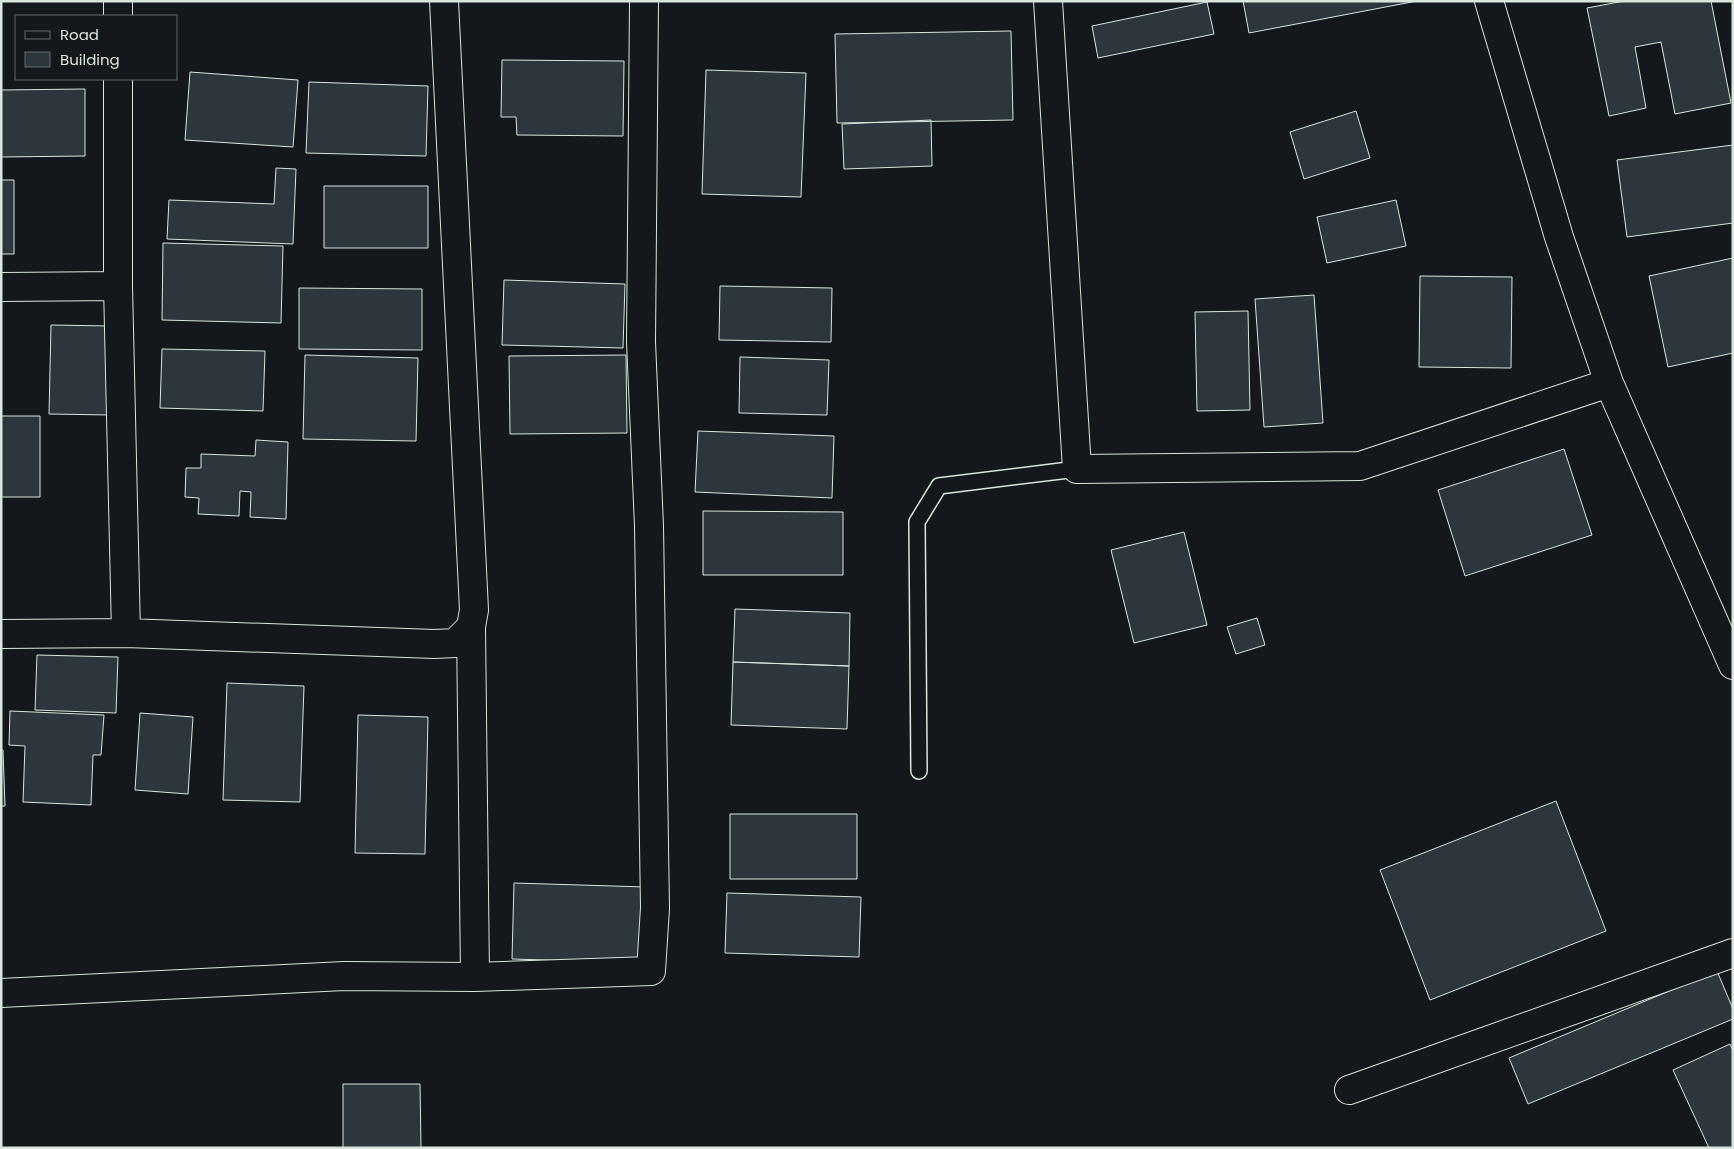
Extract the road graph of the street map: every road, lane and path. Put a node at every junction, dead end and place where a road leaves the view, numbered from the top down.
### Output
1 (118, 1) edge
2 (444, 1) edge
3 (644, 1) edge
4 (1048, 1) edge
5 (1489, 1) edge
6 (118, 15) edge
7 (118, 80) edge
8 (118, 286) junction
9 (1, 287) edge
10 (1609, 383) junction
11 (1077, 469) junction
12 (471, 627) junction
13 (126, 632) junction
14 (1, 634) edge
15 (1733, 665) edge
16 (919, 771) dead end
17 (1733, 953) edge
18 (476, 977) junction
19 (1, 993) edge
20 (1349, 1090) dead end

1 - 6 street
2 - 12 street
3 - 18 street
4 - 11 street
5 - 10 street
7 - 8 street
8 - 9 street
8 - 13 street
10 - 11 street
10 - 15 street
11 - 16 lane
12 - 13 street
12 - 18 street
13 - 14 street
17 - 20 street
18 - 19 street

